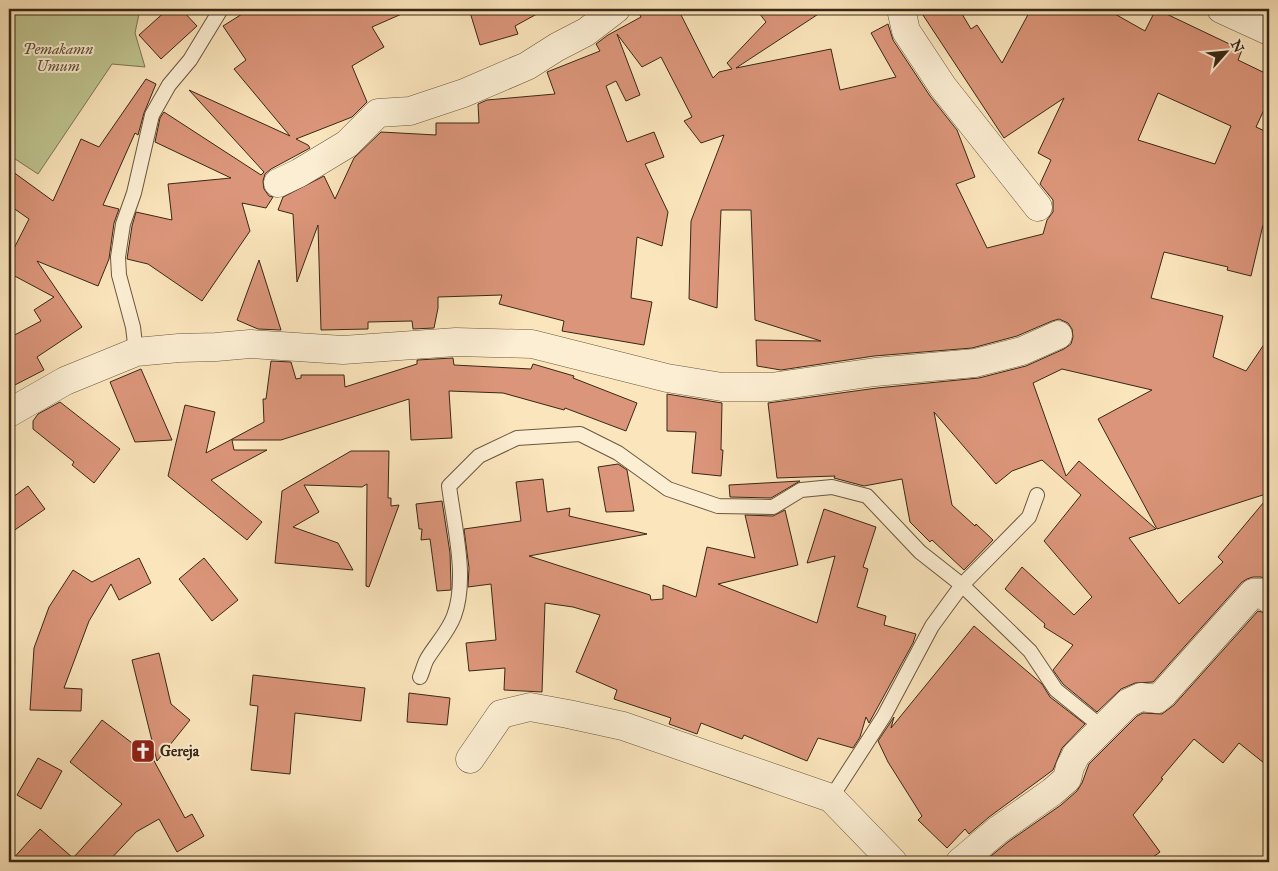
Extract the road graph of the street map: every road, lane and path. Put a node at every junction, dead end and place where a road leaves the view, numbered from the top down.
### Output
1 (221, 9) edge
2 (616, 9) edge
3 (901, 9) edge
4 (1221, 9) edge
5 (1269, 31) edge
6 (278, 183) dead end
7 (1038, 207) dead end
8 (1058, 335) dead end
9 (136, 352) junction
10 (9, 413) edge
11 (1037, 495) dead end
12 (962, 585) junction
13 (1269, 599) edge
14 (420, 677) dead end
15 (1103, 728) junction
16 (470, 759) dead end
17 (831, 798) junction
18 (893, 862) edge
19 (960, 862) edge

1 - 9 lane
2 - 6 street
3 - 7 street
4 - 5 street
8 - 9 street
9 - 10 street
11 - 12 lane
12 - 14 lane
12 - 15 lane
12 - 17 lane
13 - 15 street
15 - 19 street
16 - 17 street
17 - 18 street

